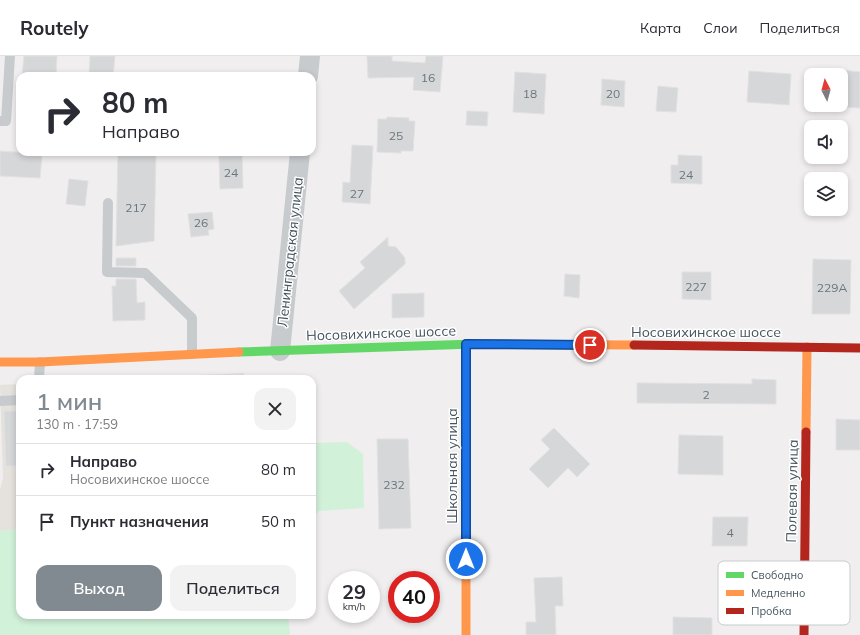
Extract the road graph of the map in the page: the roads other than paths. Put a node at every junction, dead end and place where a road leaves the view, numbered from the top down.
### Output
1 (10, 56) edge
2 (310, 56) edge
3 (308, 72) edge
4 (0, 121) edge
5 (300, 156) edge
6 (108, 203) dead end
7 (466, 344) junction
8 (807, 346) junction
9 (860, 348) edge
10 (280, 351) junction
11 (192, 354) junction
12 (0, 362) edge
13 (40, 362) junction
14 (39, 375) edge
15 (16, 400) edge
16 (0, 401) edge
17 (805, 561) edge
18 (804, 625) edge
19 (466, 635) edge
20 (804, 635) edge

1 - 4 lane
2 - 3 street
5 - 10 street, Ленинградская улица
6 - 11 lane
7 - 8 main road, Носовихинское шоссе
7 - 10 main road, Носовихинское шоссе
7 - 19 main road, Школьная улица
8 - 9 main road, Носовихинское шоссе
8 - 17 main road, Полевая улица
10 - 11 main road, Носовихинское шоссе
11 - 13 main road, Носовихинское шоссе
12 - 13 main road, Носовихинское шоссе
13 - 14 lane
15 - 16 lane
18 - 20 main road, Полевая улица

